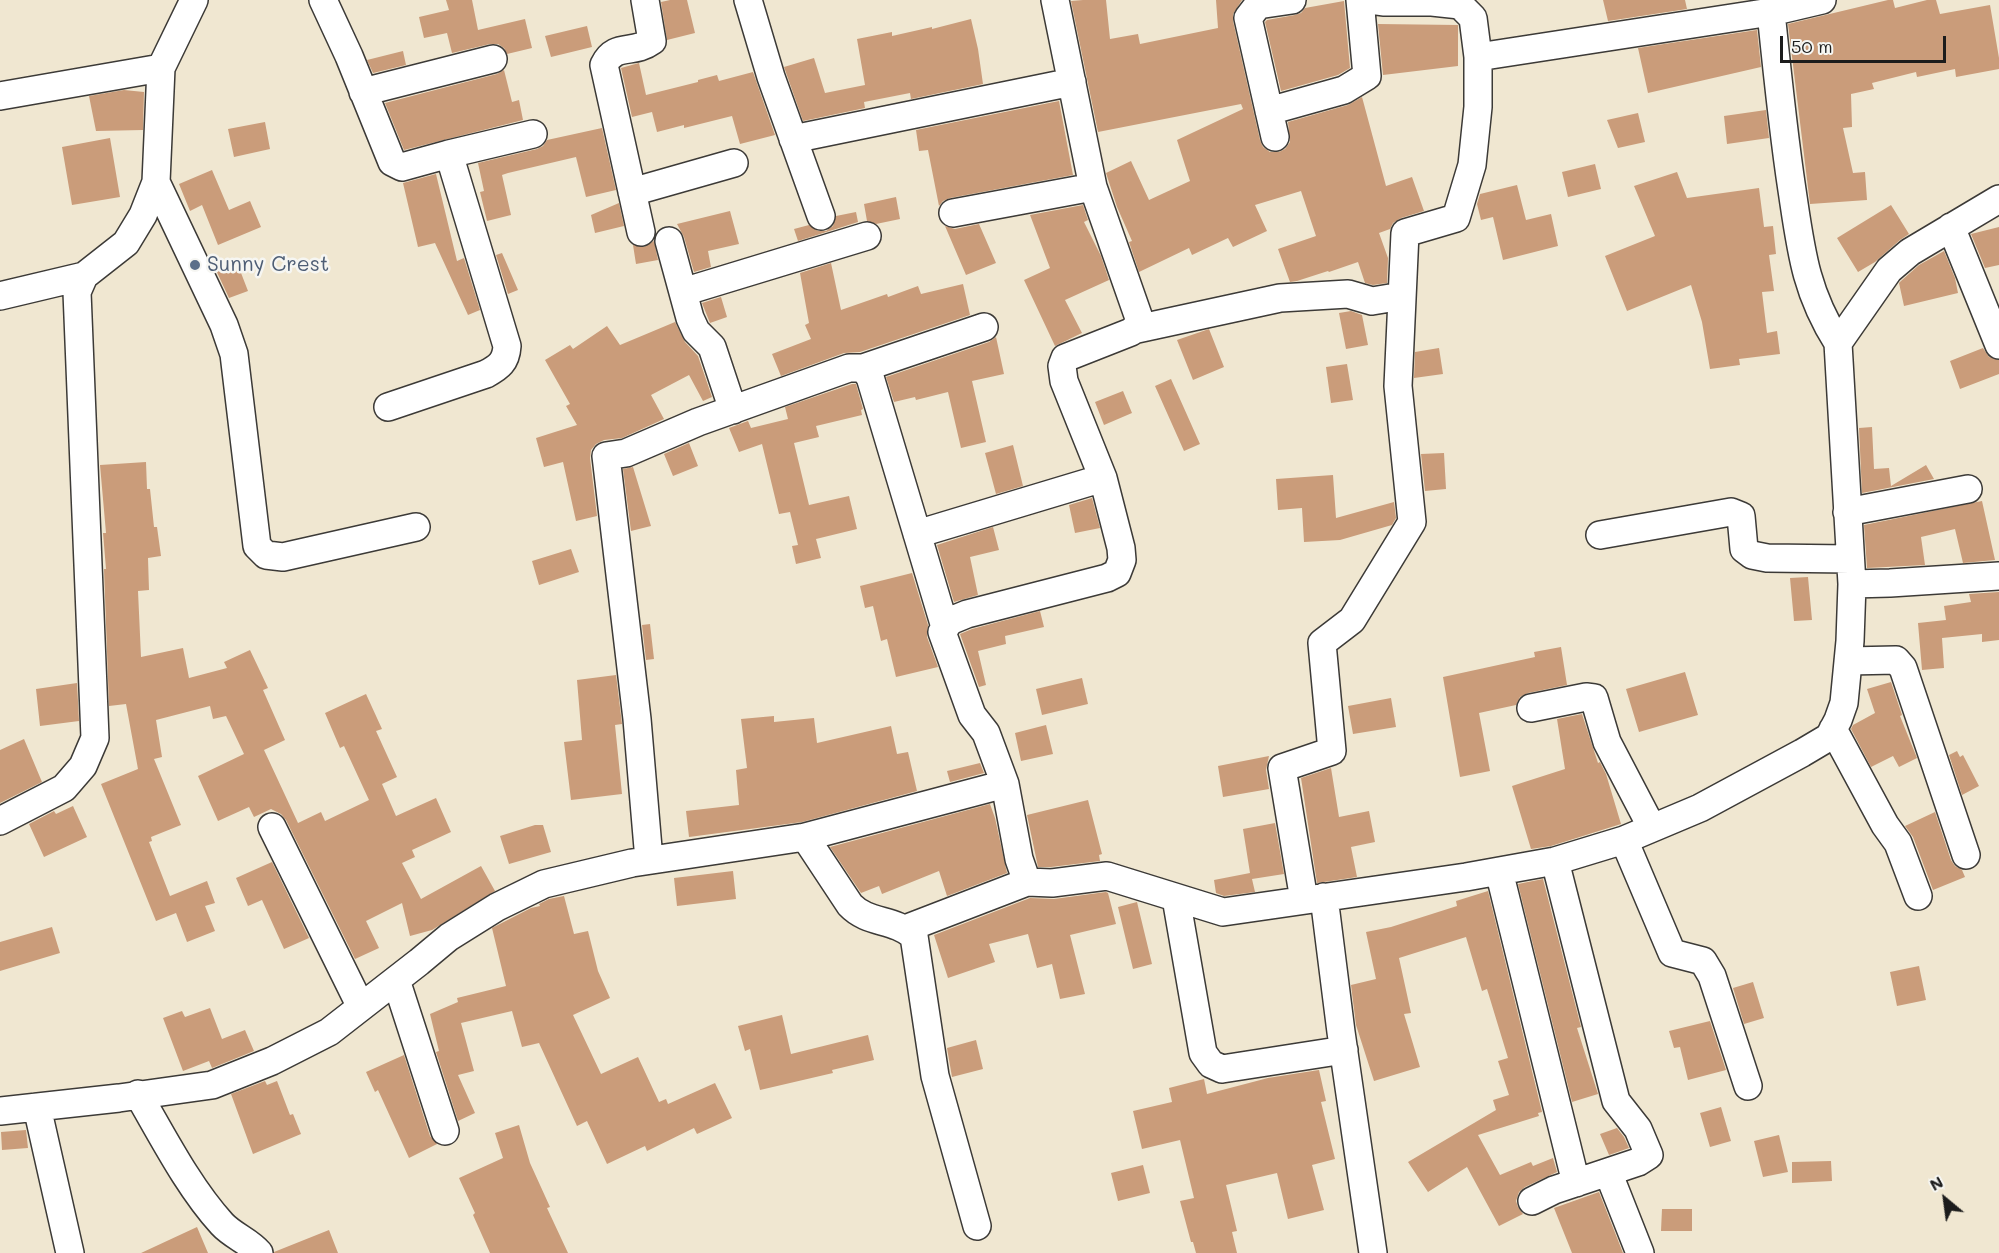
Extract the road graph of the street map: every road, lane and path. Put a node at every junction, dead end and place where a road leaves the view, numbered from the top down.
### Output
1 (194, 0) edge
2 (323, 0) edge
3 (645, 0) edge
4 (748, 0) edge
5 (1055, 0) edge
6 (1293, 0) edge
7 (1360, 0) edge
8 (1369, 0) edge
9 (1821, 0) edge
10 (1771, 12) junction
11 (1478, 57) junction
12 (493, 59) dead end
13 (161, 68) junction
14 (1072, 82) junction
15 (363, 92) junction
16 (0, 96) edge
17 (1269, 111) junction
18 (533, 134) dead end
19 (1275, 137) dead end
20 (793, 139) junction
21 (449, 154) junction
22 (734, 163) dead end
23 (156, 182) junction
24 (1093, 187) junction
25 (632, 192) junction
26 (1999, 199) edge
27 (953, 213) dead end
28 (821, 216) dead end
29 (1951, 227) junction
30 (641, 232) dead end
31 (867, 236) dead end
32 (669, 241) dead end
33 (84, 276) junction
34 (683, 292) junction
35 (0, 296) edge
36 (1402, 296) junction
37 (984, 327) dead end
38 (1137, 329) junction
39 (1838, 343) junction
40 (1999, 345) edge
41 (863, 368) junction
42 (388, 408) dead end
43 (733, 410) junction
44 (1102, 478) junction
45 (1968, 489) dead end
46 (1847, 512) junction
47 (416, 527) dead end
48 (917, 534) junction
49 (1600, 535) dead end
50 (1851, 572) junction
51 (1999, 576) edge
52 (945, 627) junction
53 (1848, 661) junction
54 (1531, 708) dead end
55 (1833, 729) junction
56 (1005, 784) junction
57 (0, 821) edge
58 (272, 827) dead end
59 (1652, 828) junction
60 (806, 837) junction
61 (1624, 840) junction
62 (1966, 855) dead end
63 (649, 860) junction
64 (1555, 861) junction
65 (1499, 871) junction
66 (1027, 882) junction
67 (1918, 896) dead end
68 (1176, 898) junction
69 (1314, 899) junction
70 (905, 929) junction
71 (396, 980) junction
72 (361, 1007) junction
73 (1344, 1050) junction
74 (1748, 1086) dead end
75 (138, 1094) junction
76 (37, 1107) junction
77 (0, 1111) edge
78 (445, 1131) dead end
79 (1608, 1172) junction
80 (1576, 1183) junction
81 (1532, 1201) dead end
82 (977, 1226) dead end
83 (70, 1253) edge
84 (259, 1253) edge
85 (1373, 1253) edge
86 (1640, 1253) edge

1 - 13 street
2 - 15 street
3 - 25 street
4 - 20 street
5 - 14 street
6 - 17 street
7 - 17 street
8 - 11 street
9 - 10 street
10 - 11 street
10 - 39 street
11 - 36 street
12 - 15 street
13 - 16 street
13 - 23 street
14 - 20 street
14 - 24 street
15 - 21 street
17 - 19 street
18 - 21 street
20 - 28 street
21 - 42 street
22 - 25 street
23 - 33 street
23 - 47 street
24 - 27 street
24 - 38 street
25 - 30 street
26 - 29 street
29 - 39 street
29 - 40 street
31 - 34 street
32 - 34 street
33 - 35 street
33 - 57 street
34 - 43 street
36 - 38 street
36 - 69 street
37 - 41 street
38 - 44 street
39 - 46 street
41 - 43 street
41 - 48 street
43 - 63 street
44 - 48 street
44 - 52 street
45 - 46 street
46 - 50 street
48 - 52 street
49 - 50 street
50 - 51 street
50 - 53 street
52 - 56 street
53 - 55 street
53 - 62 street
54 - 59 street
55 - 59 street
55 - 67 street
56 - 60 street
56 - 66 street
58 - 72 street
59 - 61 street
60 - 63 street
60 - 70 street
61 - 64 street
61 - 74 street
63 - 71 street
64 - 65 street
64 - 79 street
65 - 69 street
65 - 80 street
66 - 68 street
66 - 70 street
68 - 69 street
68 - 73 street
69 - 73 street
70 - 82 street
71 - 72 street
71 - 78 street
72 - 75 street
73 - 85 street
75 - 76 street
75 - 84 street
76 - 77 street
76 - 83 street
79 - 80 street
79 - 86 street
80 - 81 street

